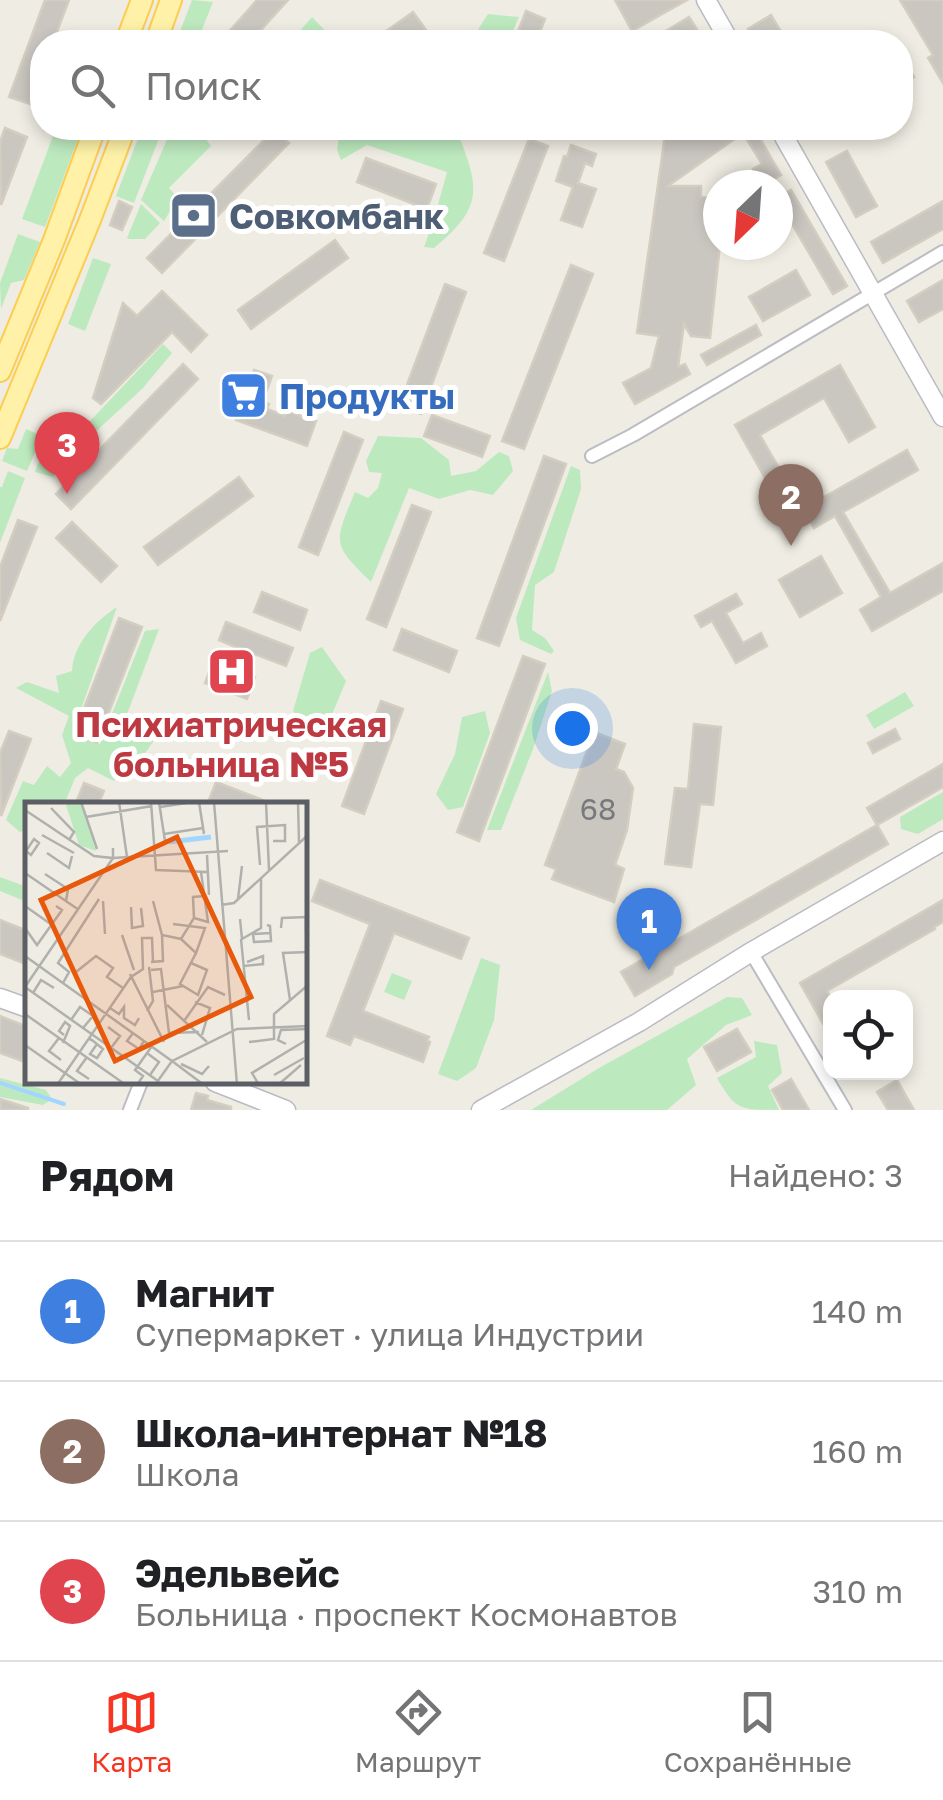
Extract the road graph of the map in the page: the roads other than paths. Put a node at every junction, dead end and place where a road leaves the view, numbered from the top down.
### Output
1 (142, 0) edge
2 (171, 0) edge
3 (706, 0) edge
4 (131, 30) edge
5 (160, 30) edge
6 (723, 30) edge
7 (91, 140) edge
8 (120, 140) edge
9 (786, 140) edge
10 (943, 252) edge
11 (873, 293) junction
12 (0, 370) edge
13 (943, 417) edge
14 (0, 438) edge
15 (592, 456) dead end
16 (943, 842) edge
17 (751, 952) junction
18 (0, 998) edge
19 (25, 1007) edge
20 (140, 1085) edge
21 (224, 1085) edge
22 (130, 1110) edge
23 (286, 1110) edge
24 (481, 1110) edge
25 (845, 1110) edge

1 - 4 main road
2 - 5 main road
3 - 6 street
7 - 12 main road
8 - 14 main road
9 - 11 street
10 - 11 street
11 - 13 street
11 - 15 street
16 - 17 street
17 - 24 street
17 - 25 street
18 - 19 street
20 - 22 street
21 - 23 street

